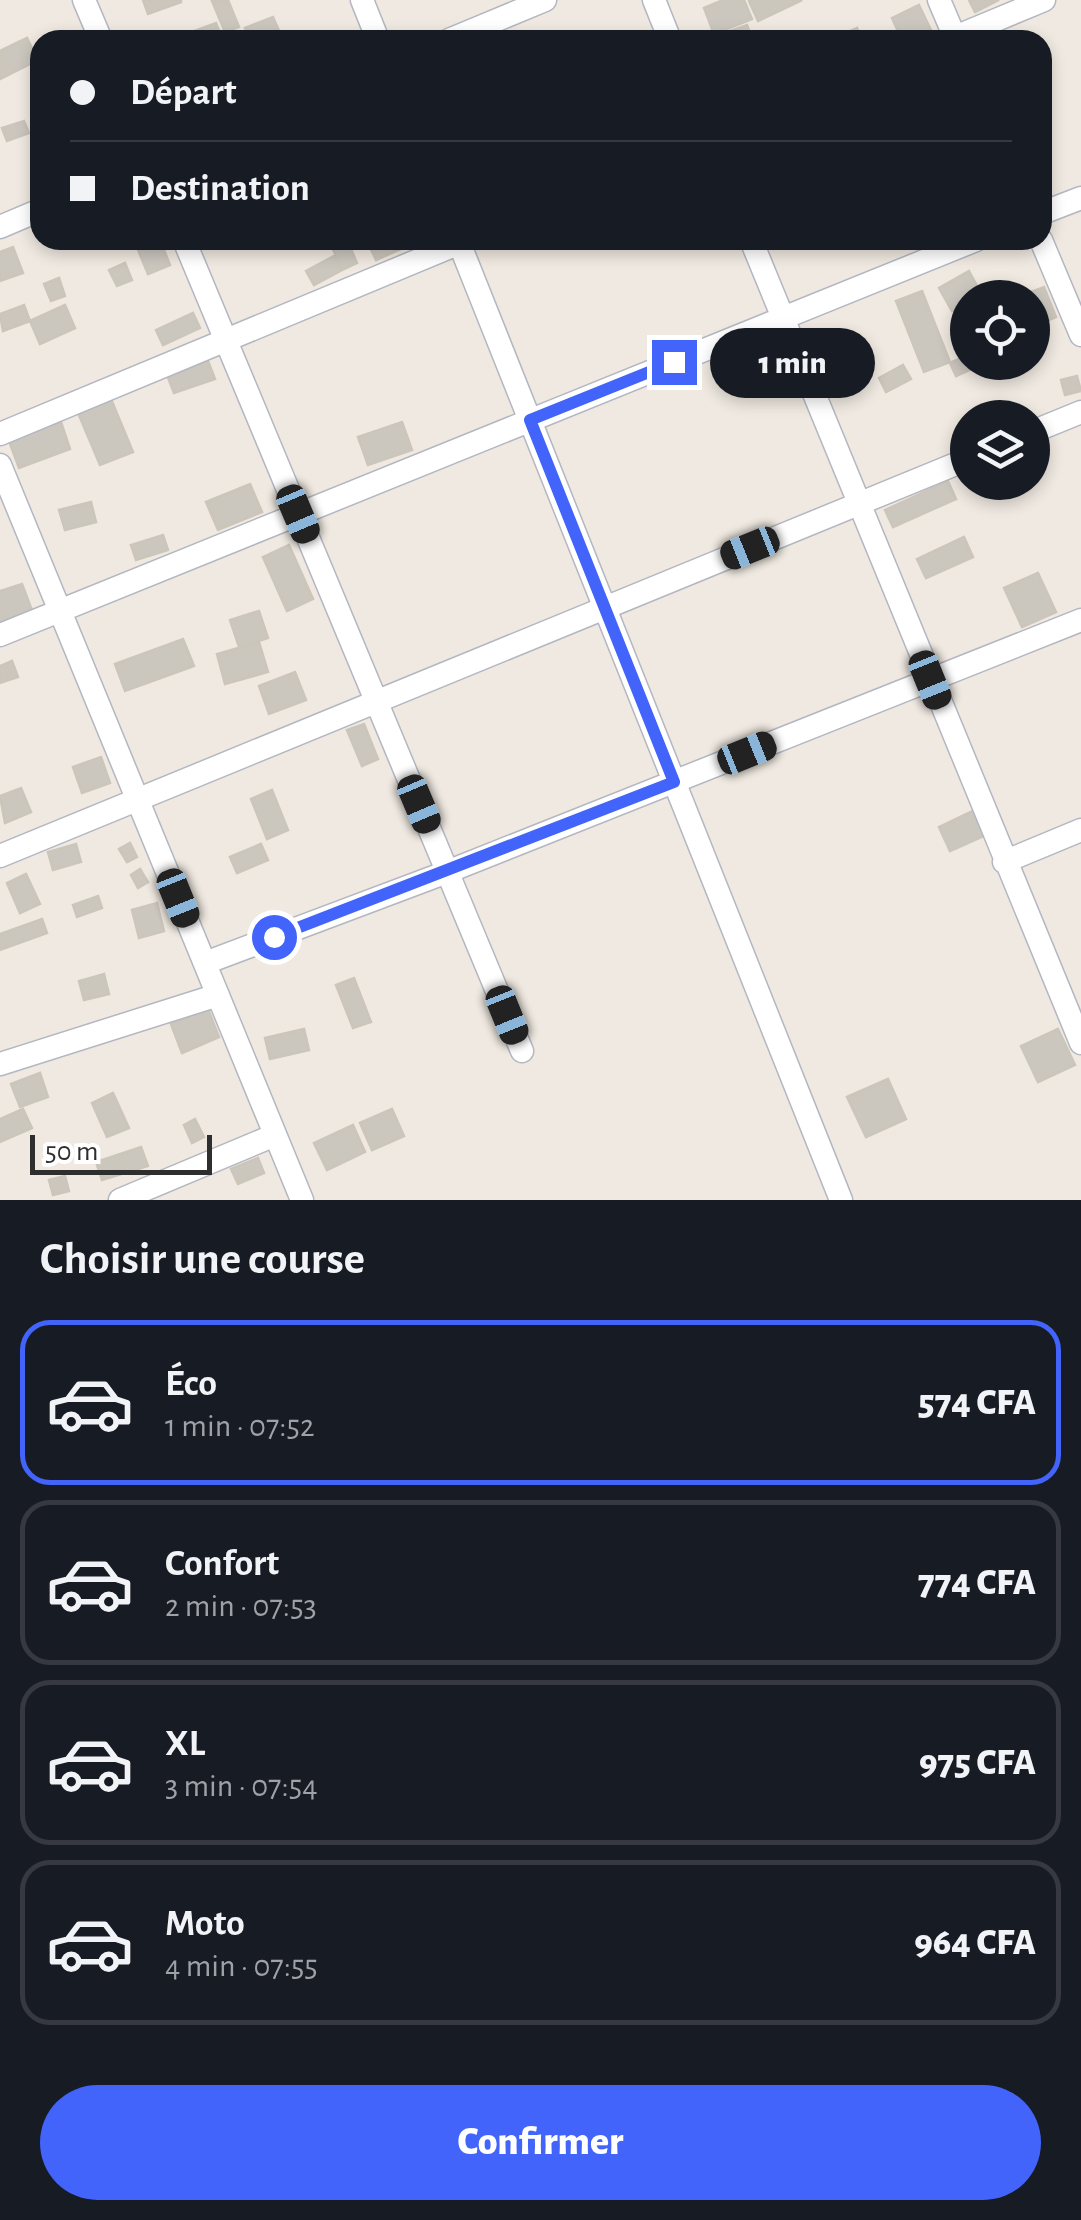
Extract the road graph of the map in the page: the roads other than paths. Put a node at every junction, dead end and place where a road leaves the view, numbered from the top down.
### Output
1 (84, 0) edge
2 (362, 0) edge
3 (545, 0) edge
4 (654, 0) edge
5 (939, 0) edge
6 (1044, 0) edge
7 (97, 30) edge
8 (374, 30) edge
9 (474, 30) edge
10 (666, 30) edge
11 (950, 30) edge
12 (974, 30) edge
13 (1081, 198) edge
14 (1052, 209) edge
15 (30, 214) edge
16 (0, 227) edge
17 (188, 250) edge
18 (440, 250) edge
19 (464, 250) edge
20 (756, 250) edge
21 (951, 250) edge
22 (1045, 250) edge
23 (783, 318) junction
24 (1081, 335) edge
25 (226, 340) junction
26 (1081, 412) edge
27 (530, 420) junction
28 (1050, 425) edge
29 (0, 434) edge
30 (0, 465) edge
31 (950, 466) edge
32 (858, 504) junction
33 (298, 514) junction
34 (605, 608) junction
35 (60, 610) junction
36 (1081, 620) edge
37 (0, 635) edge
38 (930, 680) junction
39 (376, 702) junction
40 (674, 782) junction
41 (138, 800) junction
42 (1081, 830) edge
43 (0, 856) edge
44 (1004, 862) junction
45 (448, 872) junction
46 (205, 963) junction
47 (218, 996) junction
48 (1081, 1044) edge
49 (522, 1051) dead end
50 (0, 1064) edge
51 (276, 1135) junction
52 (163, 1193) edge
53 (120, 1200) edge
54 (302, 1200) edge
55 (842, 1200) edge

1 - 7 street
2 - 8 street
3 - 9 street
4 - 10 street
5 - 11 street
6 - 12 street
13 - 14 street
15 - 16 street
17 - 25 street
18 - 25 street
19 - 27 street
20 - 23 street
21 - 23 street
22 - 24 street
23 - 27 street
23 - 32 street
25 - 29 street
25 - 33 street
26 - 28 street
27 - 33 street
27 - 34 street
30 - 35 street
31 - 32 street
32 - 34 street
32 - 38 street
33 - 35 street
33 - 39 street
34 - 39 street
34 - 40 street
35 - 37 street
35 - 41 street
36 - 38 street
38 - 40 street
38 - 44 street
39 - 41 street
39 - 45 street
40 - 45 street
40 - 55 street
41 - 43 street
41 - 46 street
42 - 44 street
44 - 48 street
45 - 46 street
45 - 49 street
46 - 47 street
47 - 50 street
47 - 51 street
51 - 52 street
51 - 54 street
52 - 53 street

